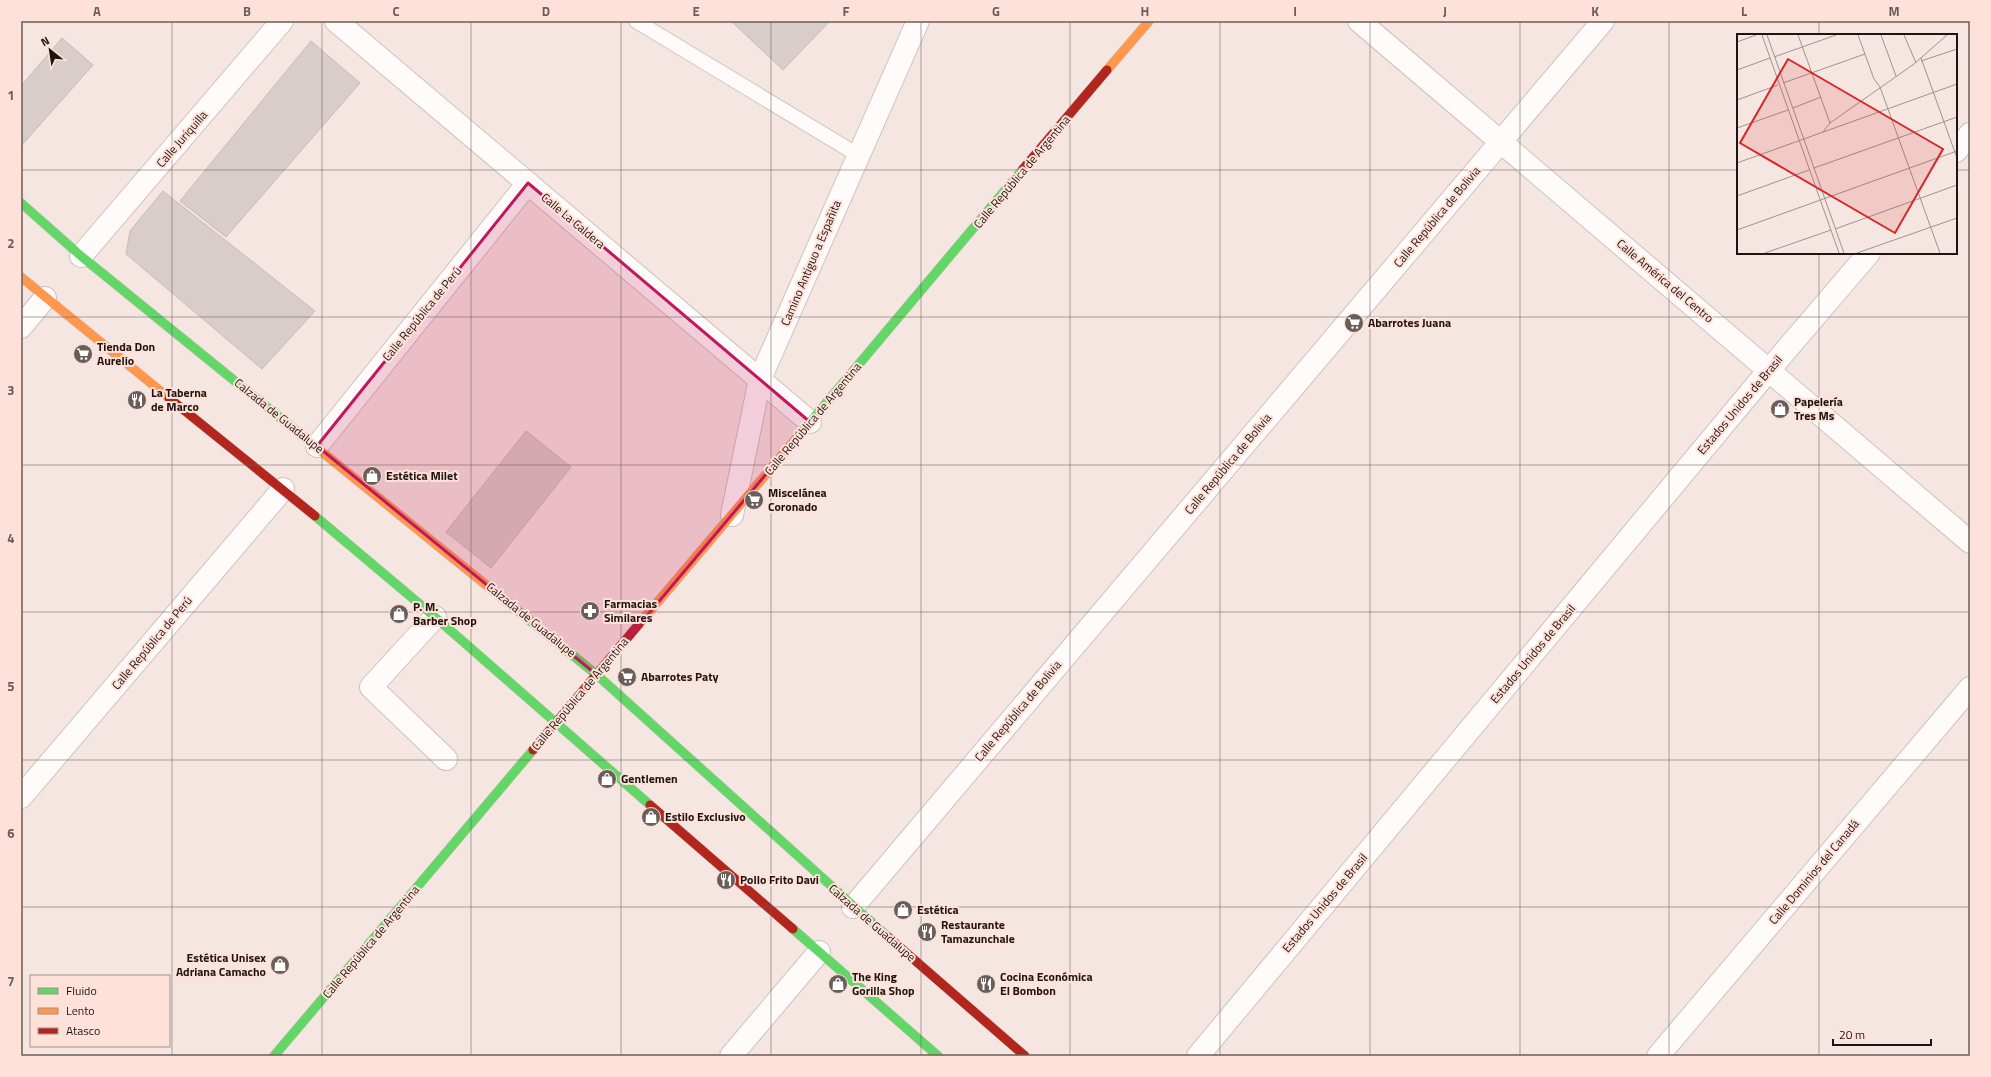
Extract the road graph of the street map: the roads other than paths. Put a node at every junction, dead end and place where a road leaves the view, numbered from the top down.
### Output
1 (282, 21) edge
2 (336, 21) edge
3 (636, 21) edge
4 (918, 21) edge
5 (1149, 21) edge
6 (1359, 21) edge
7 (1603, 21) edge
8 (1970, 134) edge
9 (1501, 141) junction
10 (1957, 150) edge
11 (858, 155) junction
12 (528, 183) junction
13 (21, 203) edge
14 (1868, 254) edge
15 (81, 256) junction
16 (21, 277) edge
17 (45, 298) junction
18 (21, 327) edge
19 (1769, 370) junction
20 (760, 380) junction
21 (810, 422) junction
22 (317, 446) junction
23 (283, 489) junction
24 (732, 515) junction
25 (1970, 542) edge
26 (435, 617) junction
27 (597, 674) junction
28 (1970, 688) edge
29 (556, 722) junction
30 (446, 758) dead end
31 (21, 797) edge
32 (852, 907) junction
33 (820, 952) junction
34 (274, 1056) edge
35 (731, 1056) edge
36 (938, 1056) edge
37 (1025, 1056) edge
38 (1198, 1056) edge
39 (1658, 1056) edge

1 - 15 street, Calle Juriquilla
2 - 12 street, Calle La Caldera
3 - 11 lane
4 - 11 street, Camino Antiguo a Españita
5 - 21 main road, Calle República de Argentina
6 - 9 street, Calle América del Centro
7 - 9 street, Calle República de Bolivia
8 - 10 street
9 - 19 street, Calle América del Centro
9 - 32 street, Calle República de Bolivia
11 - 20 street, Camino Antiguo a Españita
12 - 20 street, Calle La Caldera
12 - 22 street, Calle República de Perú
13 - 15 main road, Calzada de Guadalupe
14 - 19 street, Estados Unidos de Brasil
15 - 22 main road, Calzada de Guadalupe
16 - 17 main road
17 - 18 street
17 - 23 main road
19 - 25 street, Calle América del Centro
19 - 38 street, Estados Unidos de Brasil
20 - 21 street, Calle La Caldera
20 - 24 street, Camino Antiguo a Españita
21 - 24 main road, Calle República de Argentina
22 - 27 main road, Calzada de Guadalupe
23 - 26 main road
23 - 31 street, Calle República de Perú
24 - 27 main road, Calle República de Argentina
26 - 29 main road
26 - 30 street
27 - 29 main road, Calle República de Argentina
27 - 32 main road, Calzada de Guadalupe
28 - 39 street, Calle Dominios del Canadá
29 - 33 main road
29 - 34 main road, Calle República de Argentina
32 - 37 main road, Calzada de Guadalupe
33 - 35 street
33 - 36 main road

